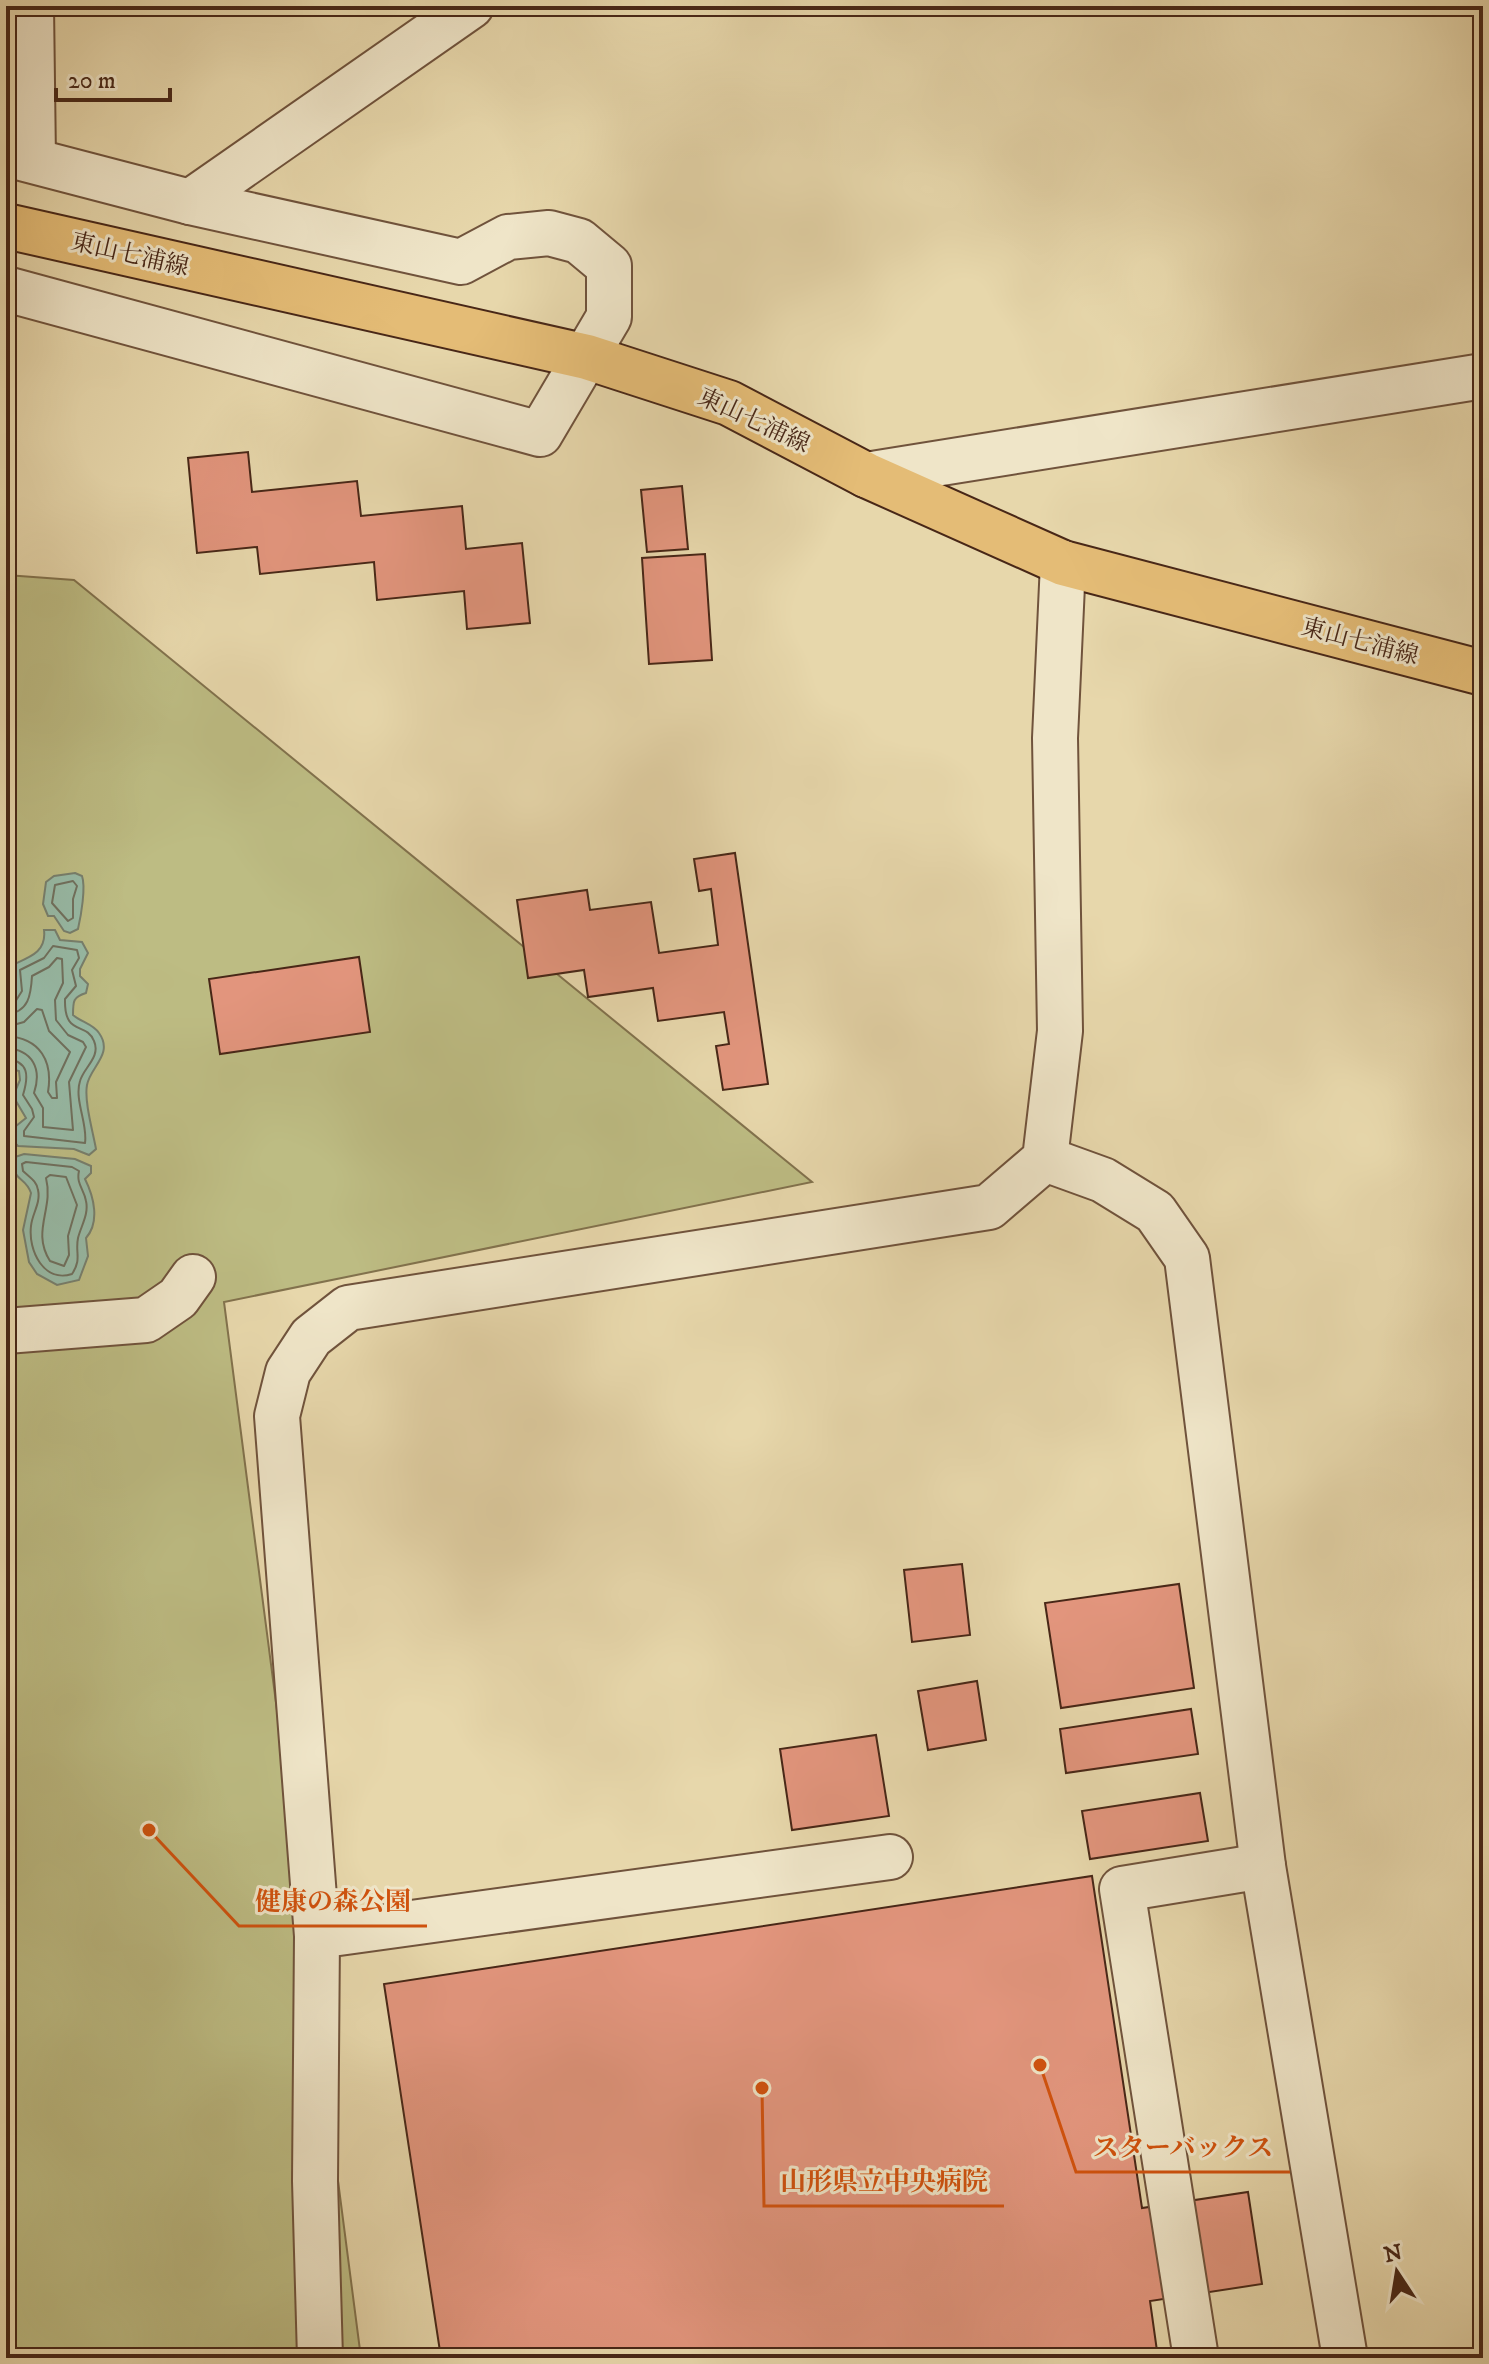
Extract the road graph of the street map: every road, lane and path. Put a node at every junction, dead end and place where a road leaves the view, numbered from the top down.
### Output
1 (31, 6) edge
2 (471, 6) edge
3 (20, 157) edge
4 (190, 202) junction
5 (6, 226) edge
6 (6, 289) edge
7 (587, 357) junction
8 (1483, 376) edge
9 (866, 475) junction
10 (1063, 563) junction
11 (1483, 673) edge
12 (1045, 1159) junction
13 (193, 1277) dead end
14 (6, 1331) edge
15 (890, 1857) dead end
16 (1263, 1866) junction
17 (317, 1936) junction
18 (320, 2358) edge
19 (1196, 2358) edge
20 (1345, 2358) edge

1 - 3 street
2 - 4 street
3 - 4 street
4 - 7 street
5 - 7 main road, 東山七浦線
6 - 7 street
7 - 9 main road, 東山七浦線
8 - 9 street
9 - 10 main road, 東山七浦線
10 - 11 main road, 東山七浦線
10 - 12 street
12 - 16 street
12 - 17 street
13 - 14 street
15 - 17 street
16 - 19 street
16 - 20 street
17 - 18 street

